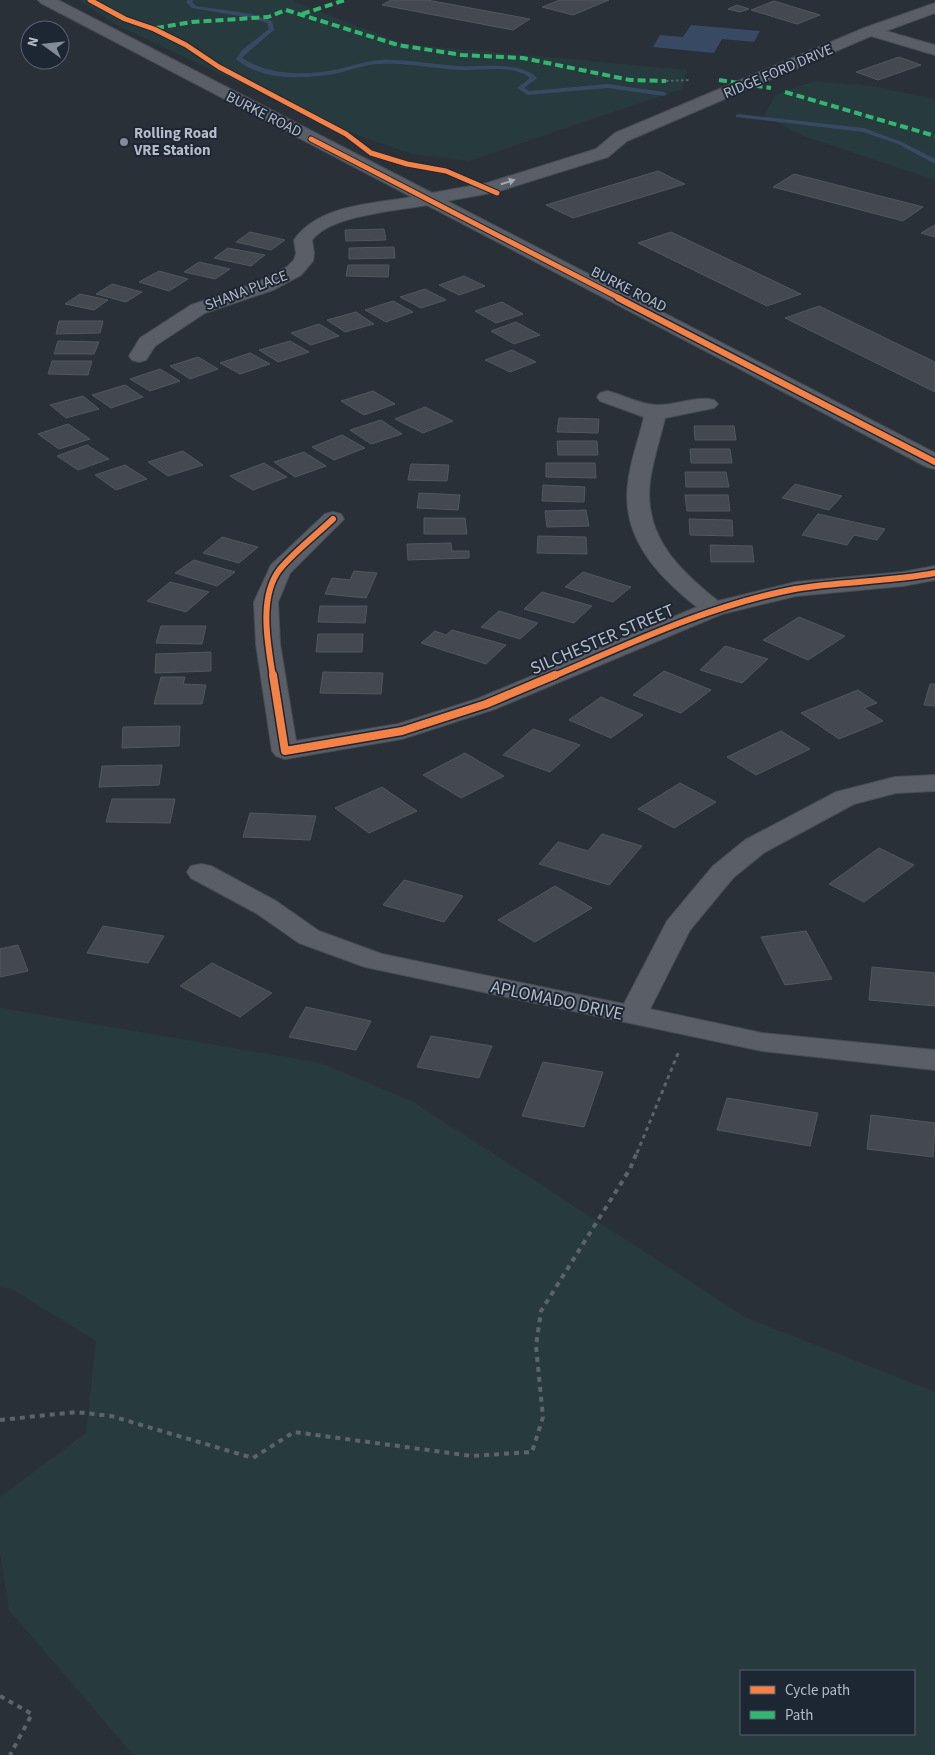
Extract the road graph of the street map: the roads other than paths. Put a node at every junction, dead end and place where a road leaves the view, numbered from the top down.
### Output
1 (46, 0) edge
2 (935, 8) edge
3 (870, 31) junction
4 (935, 50) edge
5 (621, 137) junction
6 (593, 138) dead end
7 (482, 170) dead end
8 (425, 198) junction
9 (139, 356) dead end
10 (607, 397) dead end
11 (707, 404) dead end
12 (655, 414) junction
13 (935, 462) edge
14 (332, 519) dead end
15 (935, 573) edge
16 (714, 609) junction
17 (935, 783) edge
18 (201, 872) dead end
19 (632, 1016) junction
20 (935, 1060) edge

1 - 8 street, BURKE ROAD
2 - 3 street, RIDGE FORD DRIVE
3 - 4 street
3 - 5 street, RIDGE FORD DRIVE
5 - 6 street, RIDGE FORD DRIVE
8 -> 5 street, RIDGE FORD DRIVE
7 - 8 street
8 - 9 street, SHANA PLACE
8 - 13 street, BURKE ROAD
10 - 12 street
11 - 12 street
12 - 16 street
14 - 16 street, SILCHESTER STREET
15 - 16 street, SILCHESTER STREET
17 - 19 street
18 - 19 street, APLOMADO DRIVE
19 - 20 street, APLOMADO DRIVE

